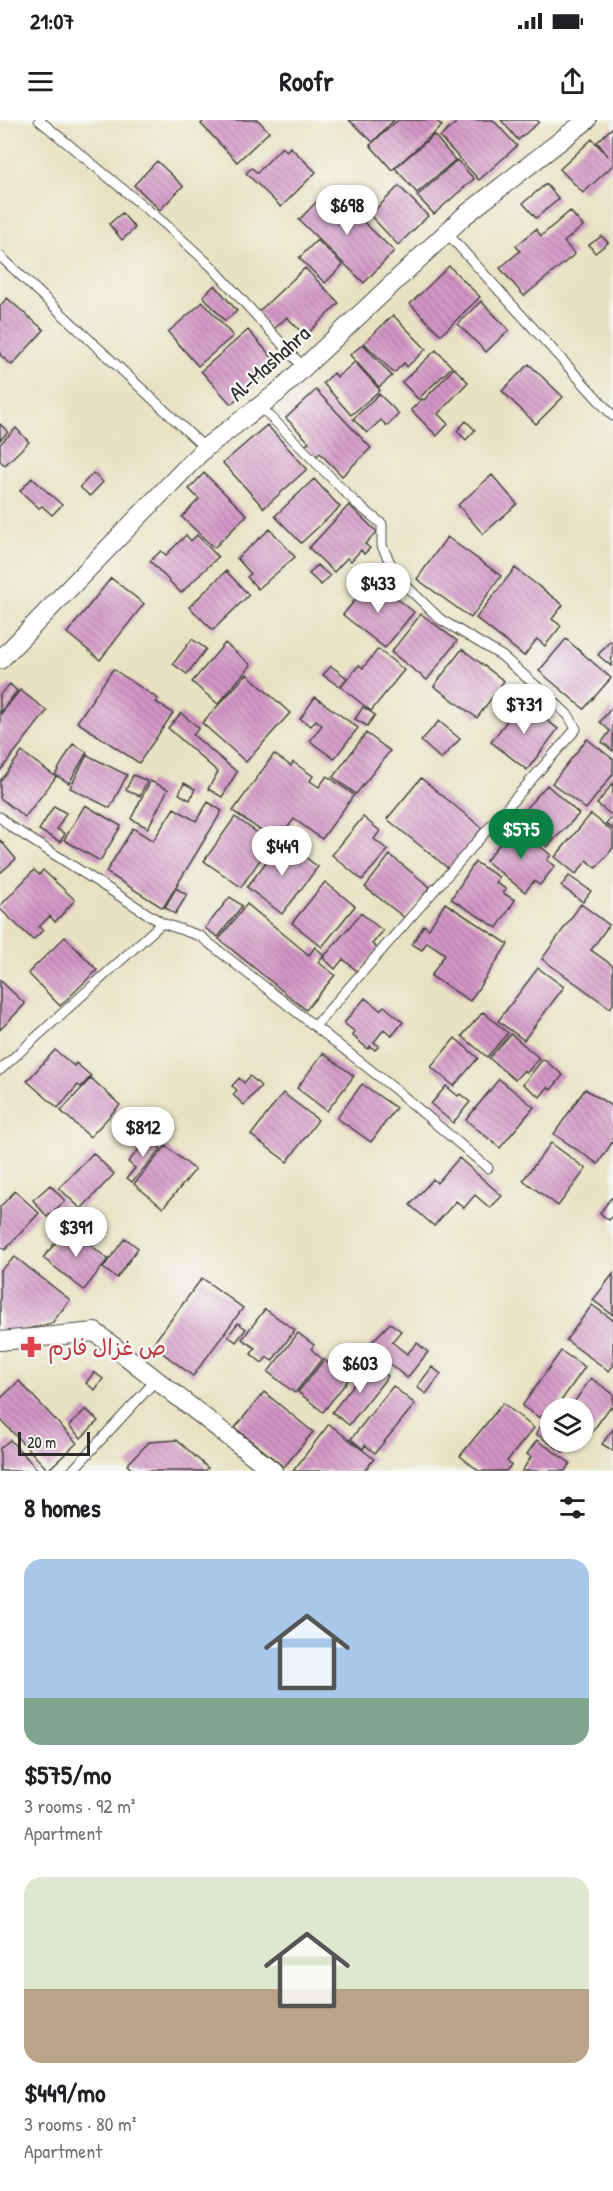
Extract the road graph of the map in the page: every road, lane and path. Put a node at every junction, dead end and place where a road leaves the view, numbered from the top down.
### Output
1 (39, 120) edge
2 (586, 120) edge
3 (446, 232) junction
4 (0, 256) edge
5 (303, 367) junction
6 (260, 406) junction
7 (613, 416) edge
8 (205, 448) junction
9 (0, 660) edge
10 (0, 817) edge
11 (162, 923) junction
12 (316, 1025) junction
13 (0, 1070) edge
14 (488, 1168) dead end
15 (0, 1341) edge
16 (157, 1380) junction
17 (72, 1471) edge
18 (273, 1471) edge

1 - 5 lane
2 - 3 street, Al-Mashahra
3 - 5 street, Al-Mashahra
3 - 7 lane
4 - 8 lane
5 - 6 street, Al-Mashahra
6 - 8 street, Al-Mashahra
6 - 12 lane
8 - 9 street, Al-Mashahra
10 - 11 lane
11 - 12 lane
11 - 13 lane
12 - 14 lane
15 - 16 street
16 - 17 lane
16 - 18 street

